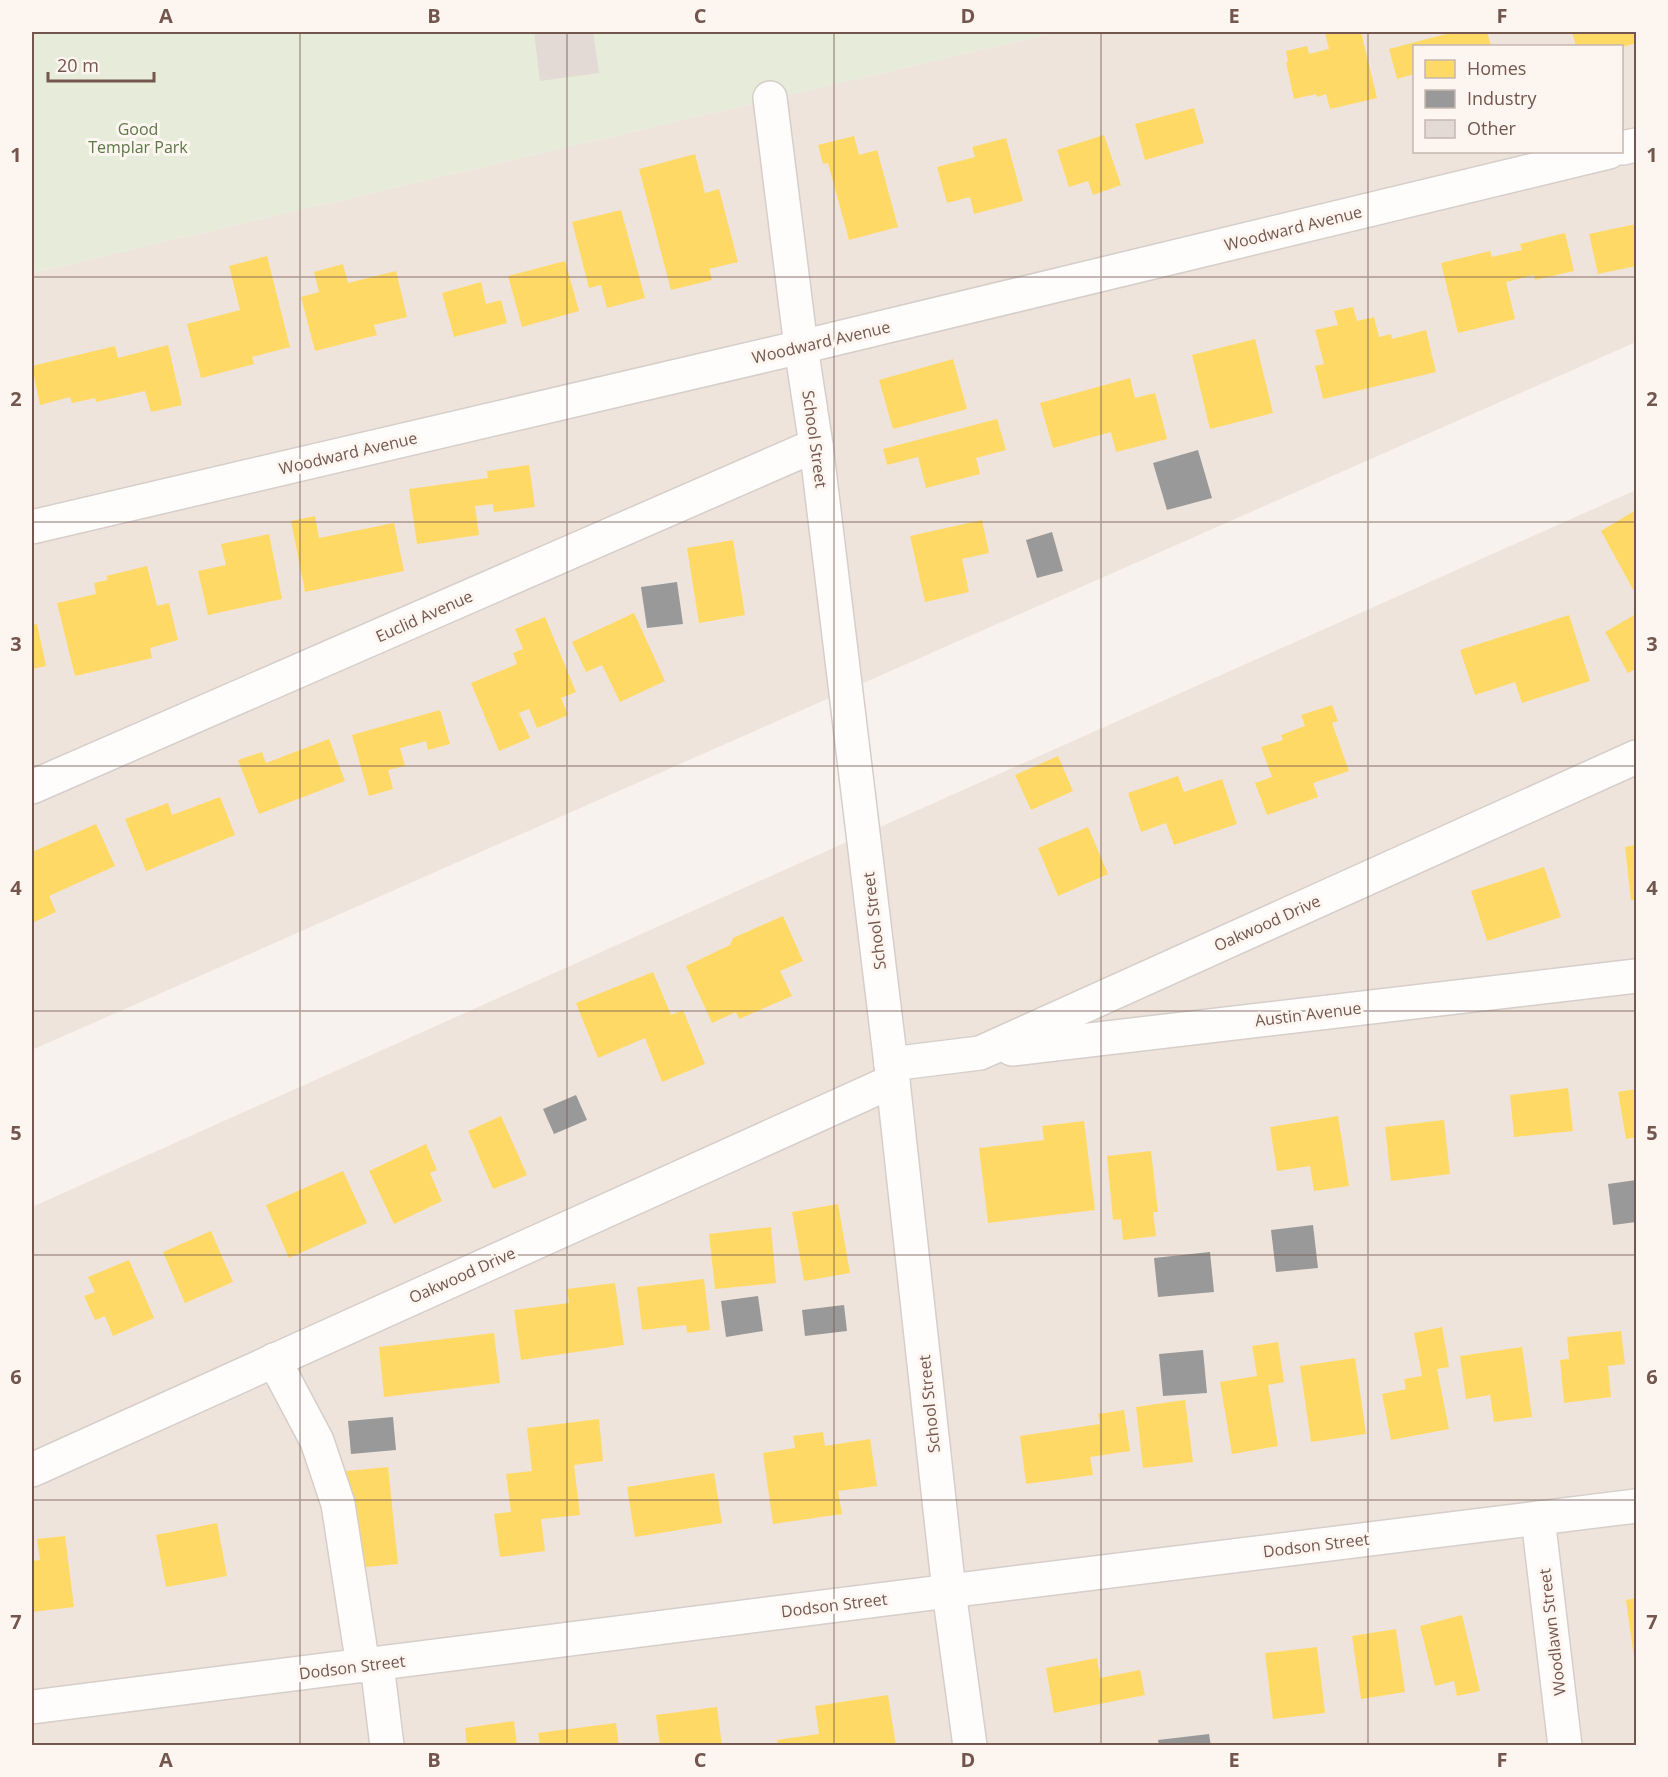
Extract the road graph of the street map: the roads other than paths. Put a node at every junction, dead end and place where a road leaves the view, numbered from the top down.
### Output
1 (770, 98) dead end
2 (1605, 153) edge
3 (801, 347) junction
4 (816, 445) junction
5 (32, 526) edge
6 (1636, 757) edge
7 (32, 787) edge
8 (1636, 976) edge
9 (980, 1053) junction
10 (892, 1072) junction
11 (274, 1360) junction
12 (32, 1470) edge
13 (1636, 1506) edge
14 (1538, 1518) junction
15 (949, 1591) junction
16 (370, 1665) junction
17 (32, 1707) edge
18 (387, 1746) edge
19 (970, 1746) edge
20 (1565, 1746) edge

1 - 3 street, School Street
2 - 3 street, Woodward Avenue
3 - 4 street, School Street
3 - 5 street, Woodward Avenue
4 - 7 street, Euclid Avenue
4 - 10 street, School Street
6 - 9 street, Oakwood Drive
8 - 9 street, Austin Avenue
9 - 10 street, Oakwood Drive
10 - 11 street, Oakwood Drive
10 - 15 street, School Street
11 - 12 street, Oakwood Drive
11 - 16 street
13 - 14 street, Dodson Street
14 - 15 street, Dodson Street
14 - 20 street, Woodlawn Street
15 - 16 street, Dodson Street
15 - 19 street, School Street
16 - 17 street, Dodson Street
16 - 18 street

